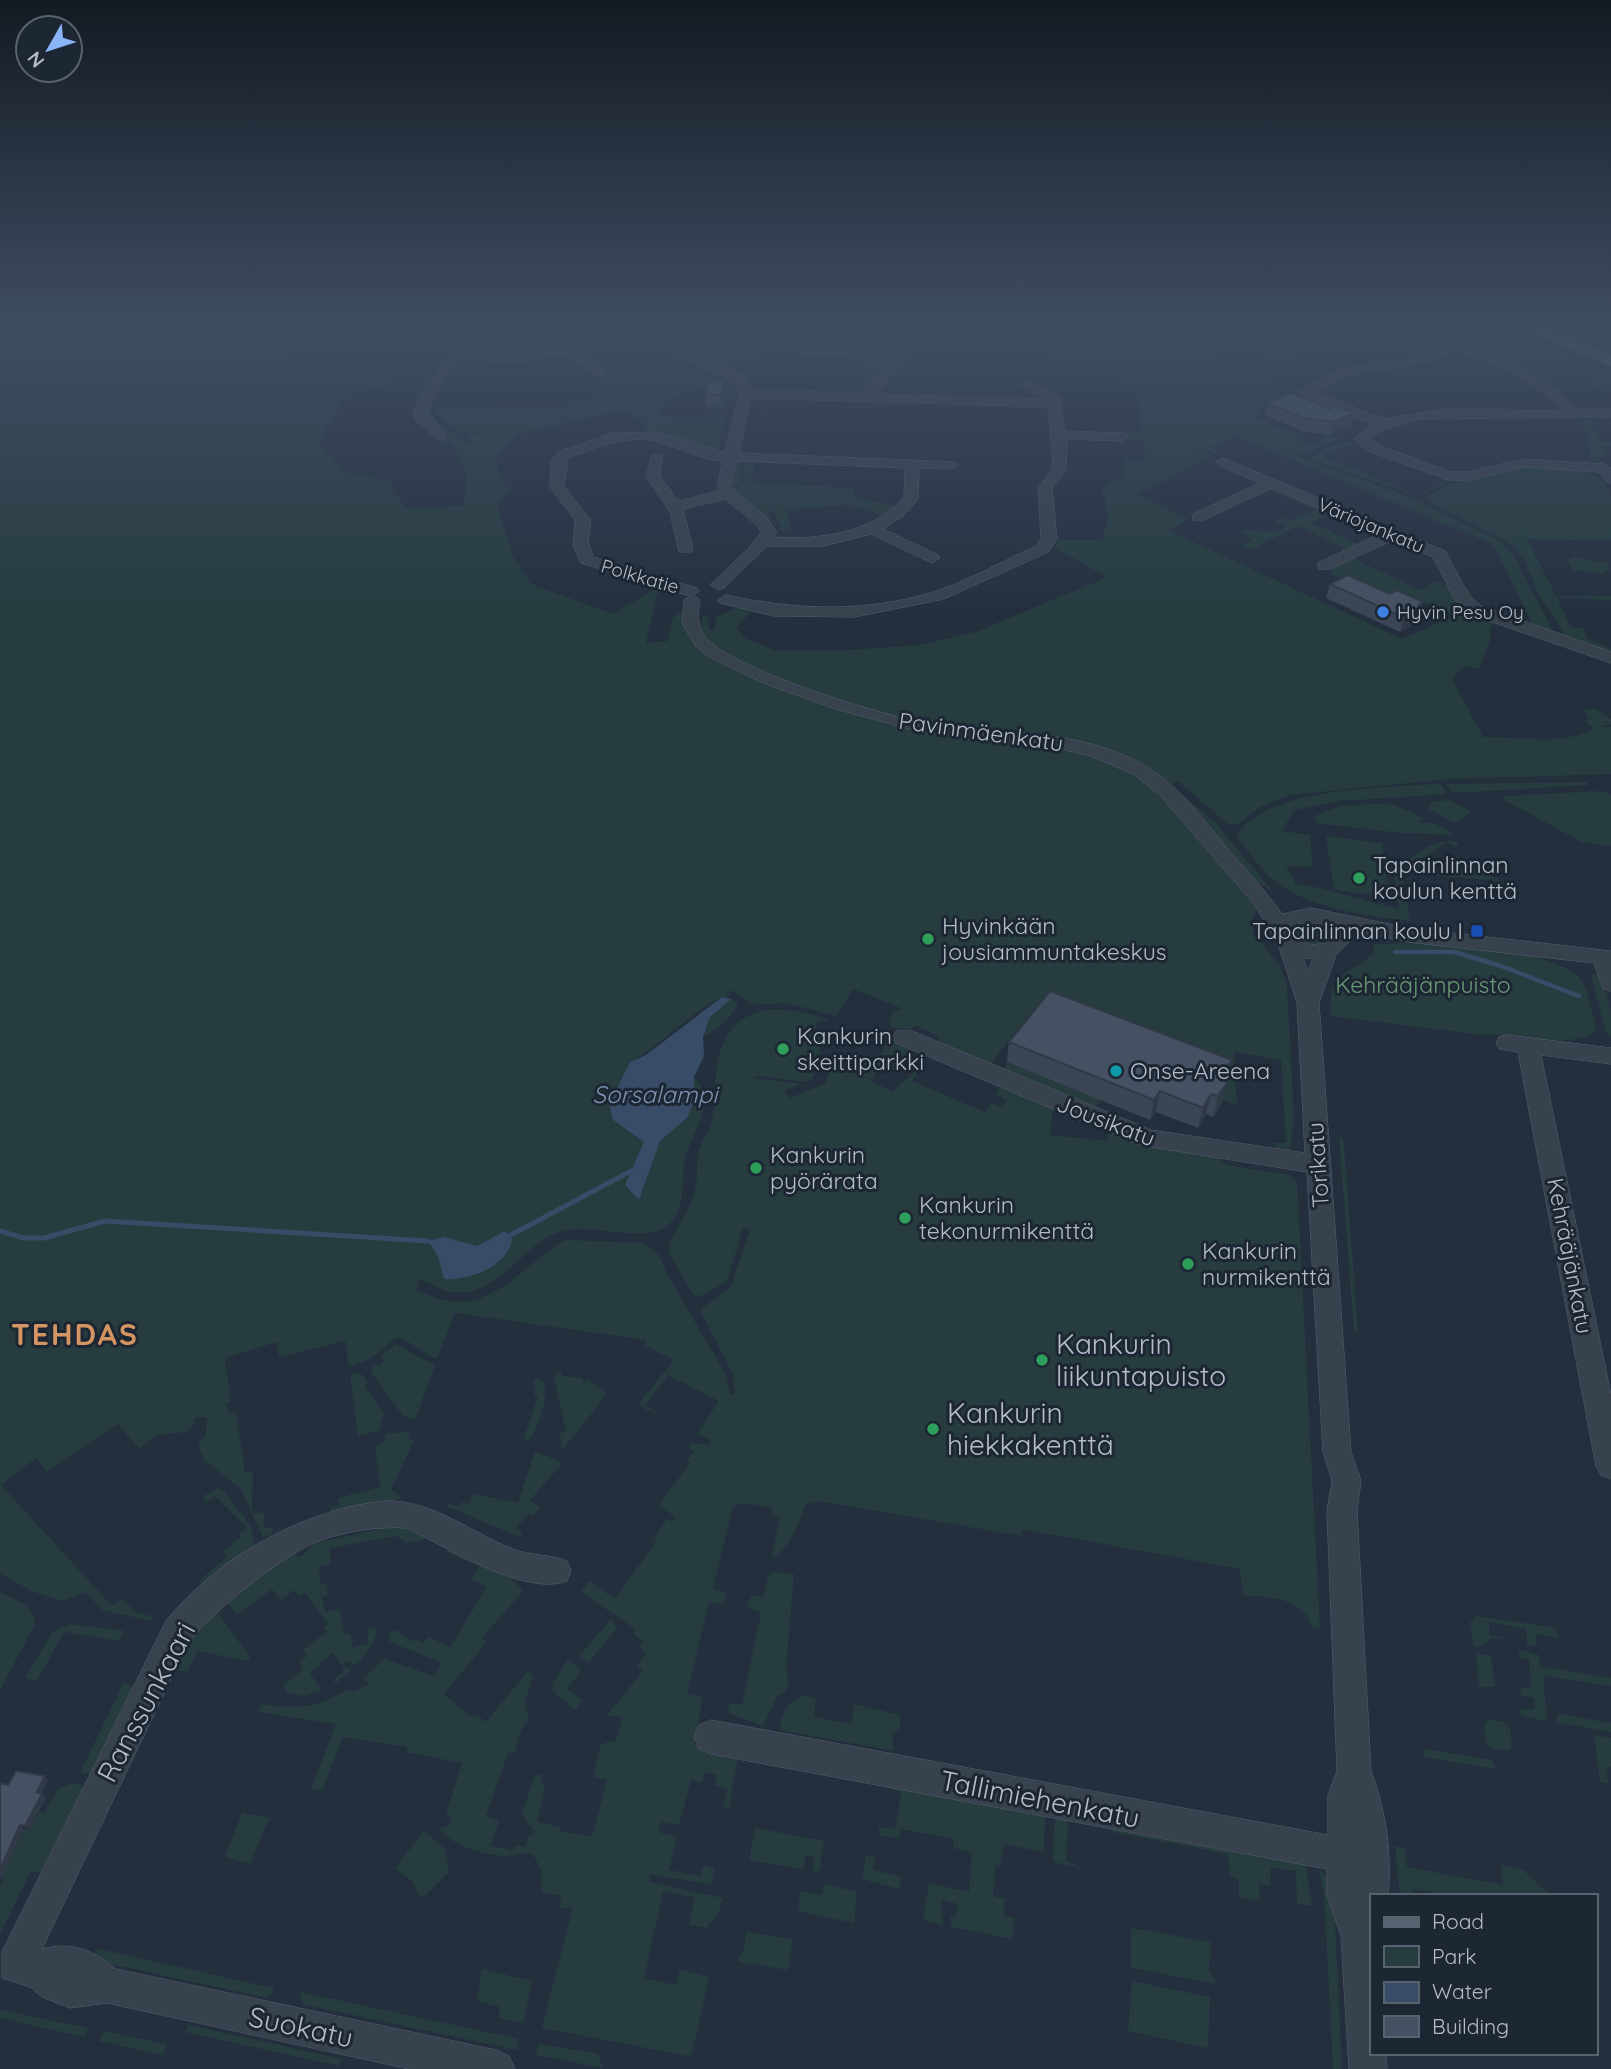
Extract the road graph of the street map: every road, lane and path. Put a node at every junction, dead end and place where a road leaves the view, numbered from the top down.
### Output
1 (427, 424) edge
2 (737, 424) edge
3 (1057, 424) edge
4 (1384, 424) edge
5 (1058, 435) junction
6 (440, 437) dead end
7 (1122, 437) dead end
8 (729, 457) junction
9 (657, 458) dead end
10 (1223, 462) dead end
11 (912, 464) junction
12 (951, 465) dead end
13 (1608, 473) edge
14 (1272, 483) junction
15 (727, 494) junction
16 (675, 506) junction
17 (1198, 517) dead end
18 (872, 529) junction
19 (1393, 534) junction
20 (763, 541) junction
21 (685, 549) dead end
22 (932, 558) dead end
23 (1324, 566) dead end
24 (692, 595) junction
25 (718, 596) junction
26 (692, 625) junction
27 (1611, 658) edge
28 (1245, 880) junction
29 (1318, 917) junction
30 (1408, 935) junction
31 (1285, 936) junction
32 (1329, 951) junction
33 (1607, 958) edge
34 (1611, 984) edge
35 (1308, 1003) junction
36 (904, 1037) dead end
37 (1611, 1056) edge
38 (1318, 1164) junction
39 (1611, 1466) edge
40 (556, 1571) dead end
41 (711, 1737) dead end
42 (1357, 1858) junction
43 (18, 1966) edge
44 (496, 2069) edge
45 (1368, 2069) edge

1 - 6 street
2 - 8 street
3 - 5 street
4 - 13 street
5 - 7 street
5 - 25 street
8 - 11 street
8 - 15 street
8 - 24 street, Polkkatie
9 - 16 street
10 - 14 street, Väriojankatu
11 - 12 street
11 - 18 street
14 - 17 street
14 - 19 street, Väriojankatu
15 - 16 street
15 - 20 street
16 - 21 street
18 - 20 street
18 - 22 street
19 - 23 street
19 - 27 street, Väriojankatu
20 - 25 street
24 - 25 street
24 - 26 street
25 - 26 street
26 - 28 street, Pavinmäenkatu
28 - 29 street, Pavinmäenkatu
28 - 31 street, Pavinmäenkatu
29 - 30 street
29 - 31 street
29 - 32 street
30 - 32 street
30 - 33 street
31 - 32 street
31 - 35 street, Torikatu
32 - 35 street, Torikatu
33 - 34 street
35 - 38 street, Torikatu
36 - 38 street, Jousikatu
37 - 39 street, Kehrääjänkatu
38 - 42 street, Torikatu
40 - 43 street, Ranssunkaari
41 - 42 street, Tallimiehenkatu
42 - 45 street, Torikatu
43 - 44 street, Suokatu

